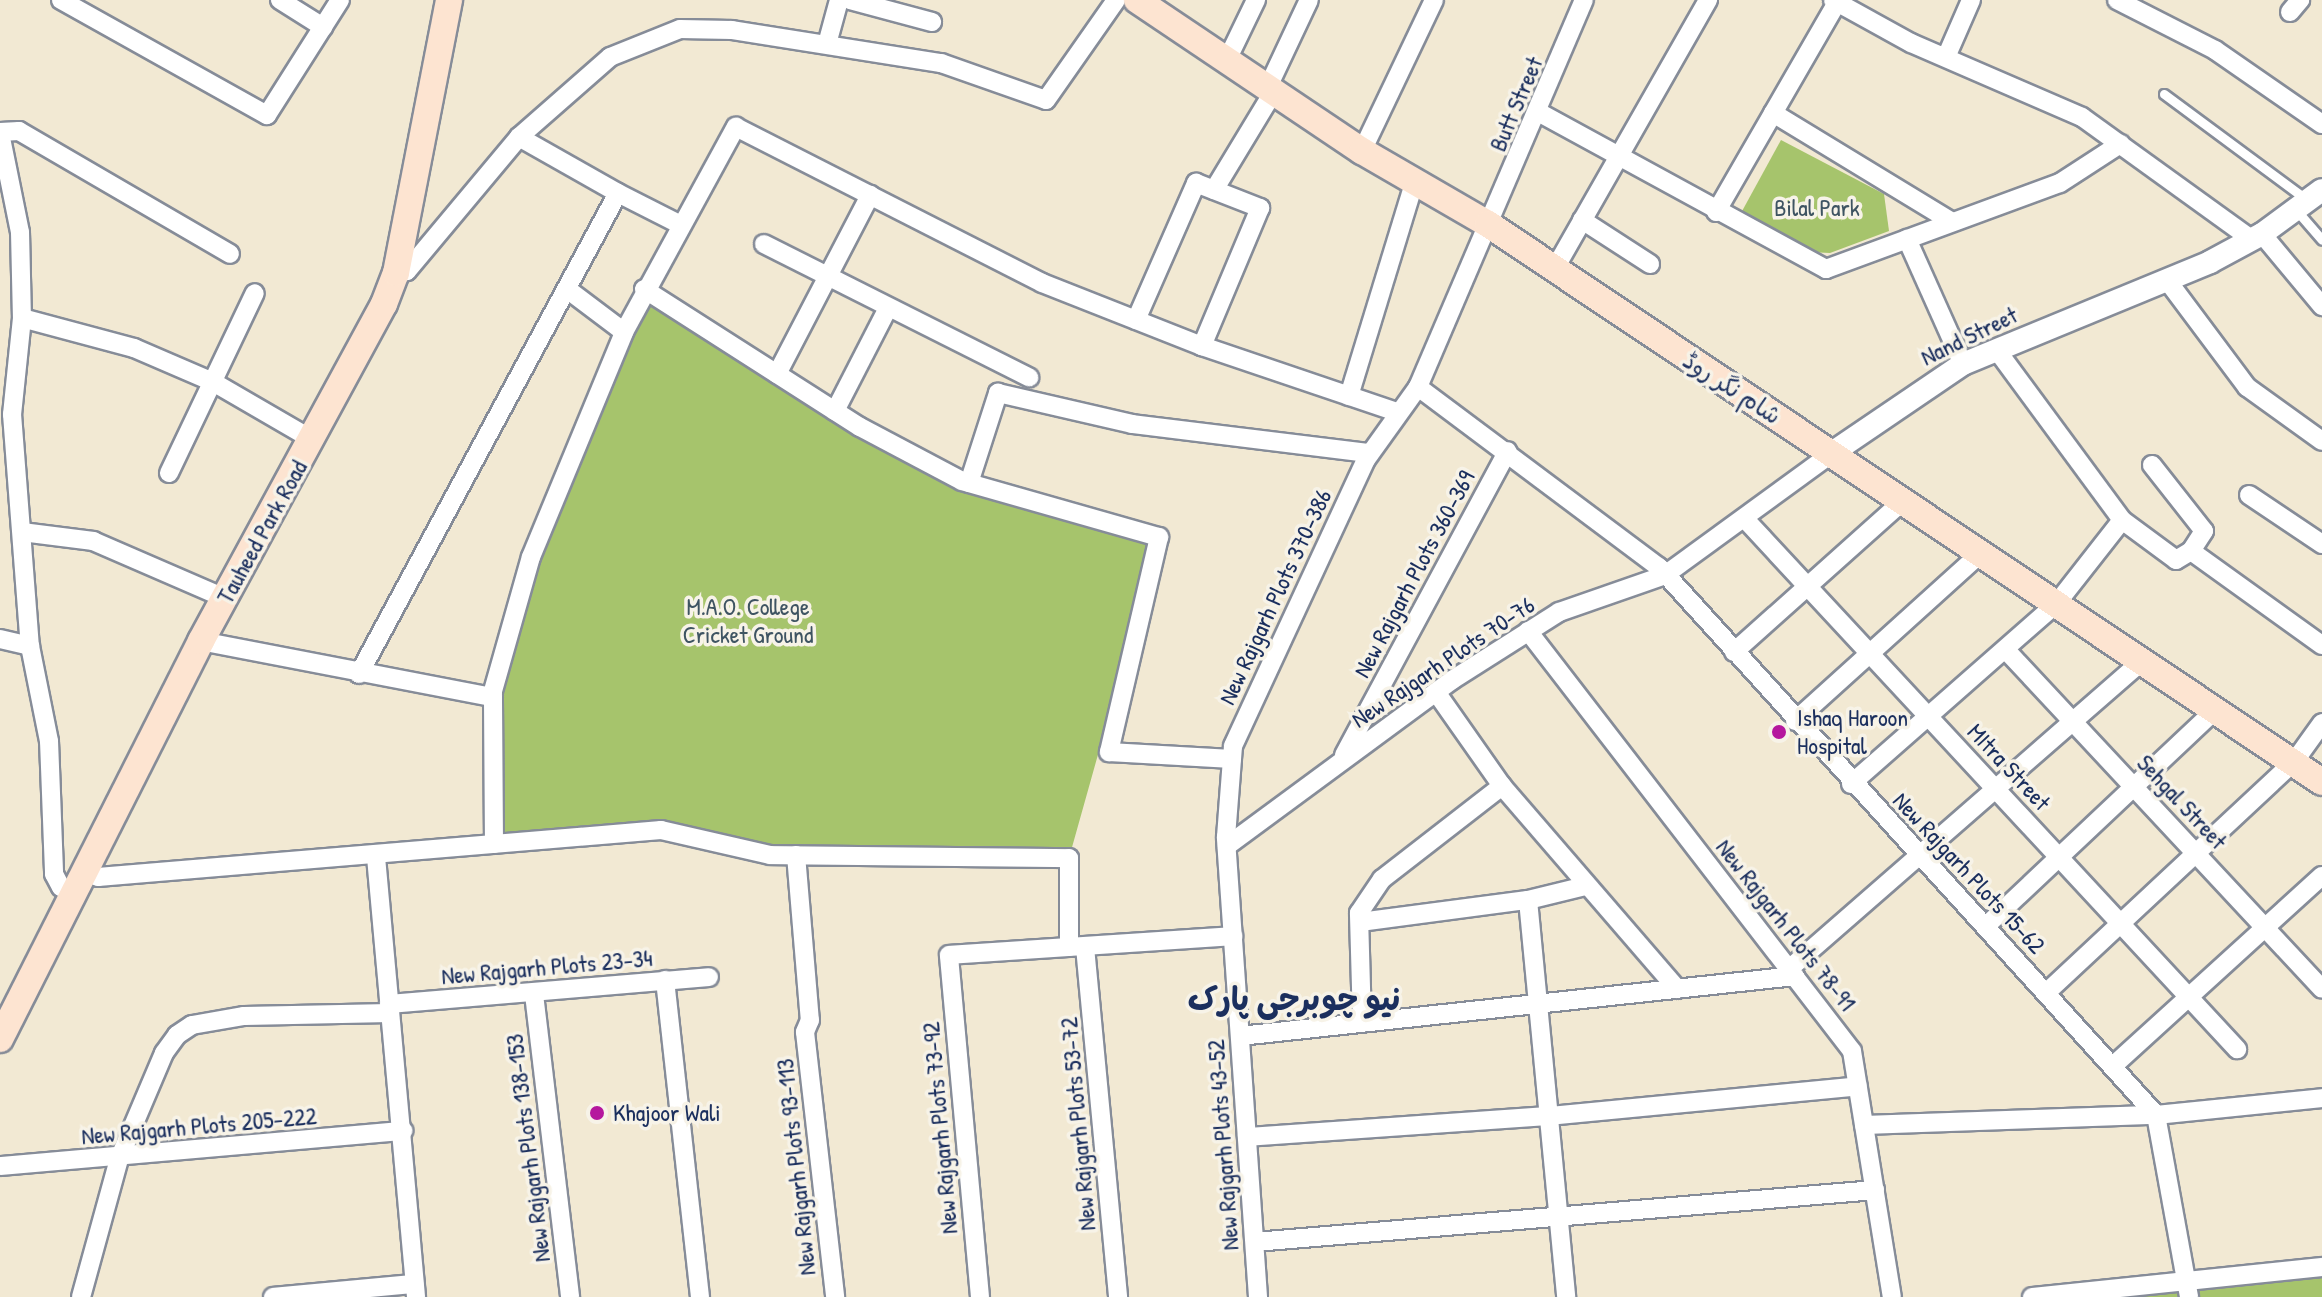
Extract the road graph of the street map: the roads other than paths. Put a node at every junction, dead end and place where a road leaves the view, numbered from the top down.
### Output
1 (61, 0) edge
2 (280, 0) edge
3 (340, 0) edge
4 (449, 0) edge
5 (839, 0) edge
6 (850, 0) edge
7 (1116, 0) edge
8 (1137, 0) edge
9 (1256, 0) edge
10 (1309, 0) edge
11 (1434, 0) edge
12 (1584, 0) edge
13 (1708, 0) edge
14 (1971, 0) edge
15 (2117, 0) edge
16 (1835, 1) edge
17 (932, 22) dead end
18 (323, 27) junction
19 (827, 44) junction
20 (1947, 55) junction
21 (1227, 60) junction
22 (1271, 89) junction
23 (2164, 94) dead end
24 (1540, 113) junction
25 (1773, 113) junction
26 (2322, 124) edge
27 (0, 132) edge
28 (519, 137) junction
29 (2120, 144) junction
30 (1362, 151) junction
31 (1620, 157) junction
32 (1414, 183) junction
33 (1214, 190) junction
34 (618, 193) junction
35 (870, 195) junction
36 (2310, 201) edge
37 (8, 206) edge
38 (1716, 212) junction
39 (1582, 220) junction
40 (1952, 222) junction
41 (1488, 224) junction
42 (681, 225) junction
43 (2256, 237) junction
44 (1907, 239) junction
45 (2322, 240) edge
46 (764, 244) dead end
47 (230, 254) dead end
48 (1650, 264) dead end
49 (1554, 270) junction
50 (396, 273) junction
51 (827, 278) junction
52 (2167, 280) junction
53 (567, 289) junction
54 (644, 289) junction
55 (255, 293) dead end
56 (2322, 306) edge
57 (888, 308) junction
58 (22, 318) junction
59 (1136, 320) junction
60 (624, 332) junction
61 (1202, 346) junction
62 (1996, 349) junction
63 (1963, 364) junction
64 (777, 374) junction
65 (1029, 377) dead end
66 (213, 382) junction
67 (1418, 387) junction
68 (1349, 396) junction
69 (835, 411) junction
70 (1397, 412) junction
71 (6, 430) edge
72 (313, 440) junction
73 (2322, 441) edge
74 (1508, 451) junction
75 (1369, 453) junction
76 (1832, 453) junction
77 (2152, 465) dead end
78 (169, 473) dead end
79 (969, 483) junction
80 (2249, 495) dead end
81 (1903, 501) junction
82 (1744, 518) junction
83 (2122, 520) junction
84 (22, 532) junction
85 (2322, 544) edge
86 (2191, 551) junction
87 (1981, 553) junction
88 (1665, 575) junction
89 (1808, 586) junction
90 (225, 598) junction
91 (2057, 603) junction
92 (1528, 631) junction
93 (0, 639) edge
94 (201, 641) junction
95 (2322, 645) edge
96 (30, 646) junction
97 (2006, 650) junction
98 (1734, 652) junction
99 (1870, 653) junction
100 (2142, 661) junction
101 (359, 674) junction
102 (1436, 692) junction
103 (493, 697) junction
104 (2216, 709) junction
105 (1929, 716) junction
106 (2073, 720) junction
107 (1795, 721) junction
108 (2322, 723) edge
109 (1232, 759) junction
110 (1340, 761) junction
111 (2294, 762) junction
112 (2322, 782) edge
113 (1851, 784) junction
114 (1502, 786) junction
115 (2134, 786) junction
116 (1996, 788) junction
117 (494, 844) junction
118 (1227, 846) junction
119 (2197, 853) junction
120 (796, 855) junction
121 (1919, 856) junction
122 (376, 857) junction
123 (2059, 857) junction
124 (2322, 876) edge
125 (78, 882) junction
126 (1585, 886) junction
127 (1528, 900) junction
128 (1360, 922) junction
129 (2121, 924) junction
130 (1986, 926) junction
131 (2265, 927) junction
132 (1233, 936) junction
133 (1077, 947) junction
134 (1792, 973) junction
135 (709, 977) dead end
136 (665, 980) junction
137 (1677, 989) junction
138 (2322, 989) edge
139 (2047, 992) junction
140 (534, 994) junction
141 (2189, 997) junction
142 (1539, 1006) junction
143 (390, 1008) junction
144 (1362, 1023) junction
145 (1240, 1036) junction
146 (0, 1039) edge
147 (2237, 1049) dead end
148 (2114, 1065) junction
149 (1858, 1086) junction
150 (2322, 1098) edge
151 (2156, 1115) junction
152 (1549, 1116) junction
153 (1864, 1125) junction
154 (403, 1131) junction
155 (1247, 1137) junction
156 (119, 1159) junction
157 (0, 1166) edge
158 (1875, 1190) junction
159 (1560, 1217) junction
160 (1255, 1242) junction
161 (2322, 1267) edge
162 (2189, 1289) edge
163 (415, 1291) edge
164 (81, 1297) edge
165 (273, 1297) edge
166 (570, 1297) edge
167 (700, 1297) edge
168 (835, 1297) edge
169 (980, 1297) edge
170 (1118, 1297) edge
171 (1258, 1297) edge
172 (1566, 1297) edge
173 (1892, 1297) edge
174 (2032, 1297) edge

1 - 18 street
2 - 18 street
3 - 18 street
4 - 50 main road, Tauheed Park Road
5 - 19 street
6 - 17 street
7 - 19 street
8 - 21 main road, شام نگر روڈ
9 - 21 street
10 - 22 street
11 - 30 street
12 - 24 street, Butt Street
13 - 31 street
14 - 20 street
15 - 26 street
16 - 20 street
16 - 25 street
19 - 28 street
20 - 29 street
21 - 22 main road, شام نگر روڈ
22 - 30 main road, شام نگر روڈ
22 - 33 street
23 - 36 lane
24 - 31 street
24 - 41 street, Butt Street
25 - 38 street
25 - 40 street
27 - 37 street
27 - 47 street
28 - 34 street
28 - 50 street
29 - 40 street
29 - 43 street
30 - 32 main road, شام نگر روڈ
31 - 38 street
31 - 39 street
32 - 41 main road, شام نگر روڈ
32 - 68 street
33 - 59 street
33 - 61 street
34 - 42 street
34 - 53 street
35 - 42 street
35 - 51 street
35 - 59 street
36 - 43 street, Nand Street
36 - 45 lane
37 - 58 street
38 - 44 street
39 - 48 street
39 - 49 street
40 - 44 street
41 - 49 main road, شام نگر روڈ
41 - 67 street, Butt Street
42 - 54 street
43 - 52 street, Nand Street
43 - 56 street
44 - 63 street
46 - 51 street
49 - 76 main road, شام نگر روڈ
50 - 72 main road, Tauheed Park Road
51 - 57 street
51 - 64 street
52 - 62 street, Nand Street
52 - 73 street
53 - 60 street
53 - 101 street
54 - 60 street
54 - 64 street
55 - 66 street
57 - 65 street
57 - 69 street
58 - 66 street
58 - 71 street
59 - 61 street
60 - 103 street
61 - 68 street
62 - 63 street, Nand Street
62 - 83 street
63 - 76 street, Nand Street
64 - 69 street
66 - 72 street
66 - 78 street
67 - 70 street, New Rajgarh Plots 370-386
67 - 74 street, New Rajgarh Plots 15-62
68 - 70 street
69 - 79 street
70 - 75 street, New Rajgarh Plots 370-386
71 - 84 street
72 - 90 main road, Tauheed Park Road
74 - 88 street, New Rajgarh Plots 15-62
74 - 110 street, New Rajgarh Plots 360-369
75 - 79 street
75 - 109 street, New Rajgarh Plots 370-386
76 - 81 main road, شام نگر روڈ
76 - 82 street, Nand Street
77 - 86 street
79 - 109 street
80 - 85 street
81 - 87 main road, شام نگر روڈ
81 - 89 street
82 - 88 street, Nand Street
82 - 89 street, MItra Street
83 - 86 street
83 - 91 street
84 - 90 street
84 - 96 street
86 - 95 street
87 - 91 main road, شام نگر روڈ
87 - 99 street
88 - 92 street, New Rajgarh Plots 70-76
88 - 98 street, New Rajgarh Plots 15-62
89 - 98 street
89 - 99 street, MItra Street
90 - 94 main road, Tauheed Park Road
91 - 97 street
91 - 100 main road, شام نگر روڈ
92 - 102 street, New Rajgarh Plots 70-76
92 - 134 street, New Rajgarh Plots 78-91
93 - 96 street
94 - 101 street
94 - 125 main road, Tauheed Park Road
96 - 125 street
97 - 105 street
97 - 106 street, Sehgal Street
98 - 107 street, New Rajgarh Plots 15-62
99 - 105 street, MItra Street
99 - 107 street
100 - 104 main road, شام نگر روڈ
100 - 106 street
101 - 103 street
102 - 110 street, New Rajgarh Plots 70-76
102 - 114 street
103 - 117 street
104 - 111 main road, شام نگر روڈ
104 - 115 street
105 - 113 street
105 - 116 street, MItra Street
106 - 115 street, Sehgal Street
106 - 116 street
107 - 113 street, New Rajgarh Plots 15-62
108 - 111 street
109 - 118 street, New Rajgarh Plots 370-386
110 - 118 street, New Rajgarh Plots 70-76
111 - 112 main road, شام نگر روڈ
111 - 119 street
113 - 121 street, New Rajgarh Plots 15-62
114 - 126 street
114 - 128 street
115 - 119 street, Sehgal Street
115 - 123 street
116 - 121 street
116 - 123 street, MItra Street
117 - 120 street
117 - 122 street
118 - 132 street, New Rajgarh Plots 43-52
119 - 129 street
119 - 131 street, Sehgal Street
120 - 133 street, New Rajgarh Plots 53-72
120 - 168 street, New Rajgarh Plots 93-113
121 - 130 street, New Rajgarh Plots 15-62
121 - 134 street
122 - 125 street
122 - 143 street
123 - 129 street, MItra Street
123 - 130 street
124 - 131 street
125 - 146 main road, Tauheed Park Road
126 - 127 street
126 - 137 street
127 - 128 street
127 - 142 street
128 - 144 street
129 - 139 street
129 - 141 street, MItra Street
130 - 139 street, New Rajgarh Plots 15-62
131 - 138 street, Sehgal Street
131 - 141 street
132 - 133 street
132 - 145 street, New Rajgarh Plots 43-52
133 - 169 street, New Rajgarh Plots 73-92
133 - 170 street, New Rajgarh Plots 53-72
134 - 137 street
134 - 149 street, New Rajgarh Plots 78-91
135 - 136 street, New Rajgarh Plots 23-34
136 - 140 street, New Rajgarh Plots 23-34
136 - 167 street
137 - 142 street
139 - 148 street, New Rajgarh Plots 15-62
140 - 143 street, New Rajgarh Plots 23-34
140 - 166 street, New Rajgarh Plots 138-153
141 - 147 street, MItra Street
141 - 148 street
142 - 144 street
142 - 152 street
143 - 154 street
143 - 156 street, New Rajgarh Plots 23-34
144 - 145 street
145 - 155 street, New Rajgarh Plots 43-52
148 - 151 street, New Rajgarh Plots 15-62
149 - 152 street
149 - 153 street, New Rajgarh Plots 78-91
150 - 151 street
151 - 153 street
151 - 162 street
152 - 155 street
152 - 159 street
153 - 158 street, New Rajgarh Plots 78-91
154 - 156 street, New Rajgarh Plots 205-222
154 - 163 street
155 - 160 street, New Rajgarh Plots 43-52
156 - 157 street, New Rajgarh Plots 205-222
156 - 164 street, New Rajgarh Plots 23-34
158 - 159 street
158 - 173 street, New Rajgarh Plots 78-91
159 - 160 street
159 - 172 street
160 - 171 street, New Rajgarh Plots 43-52
161 - 162 street
162 - 174 street
163 - 165 street

